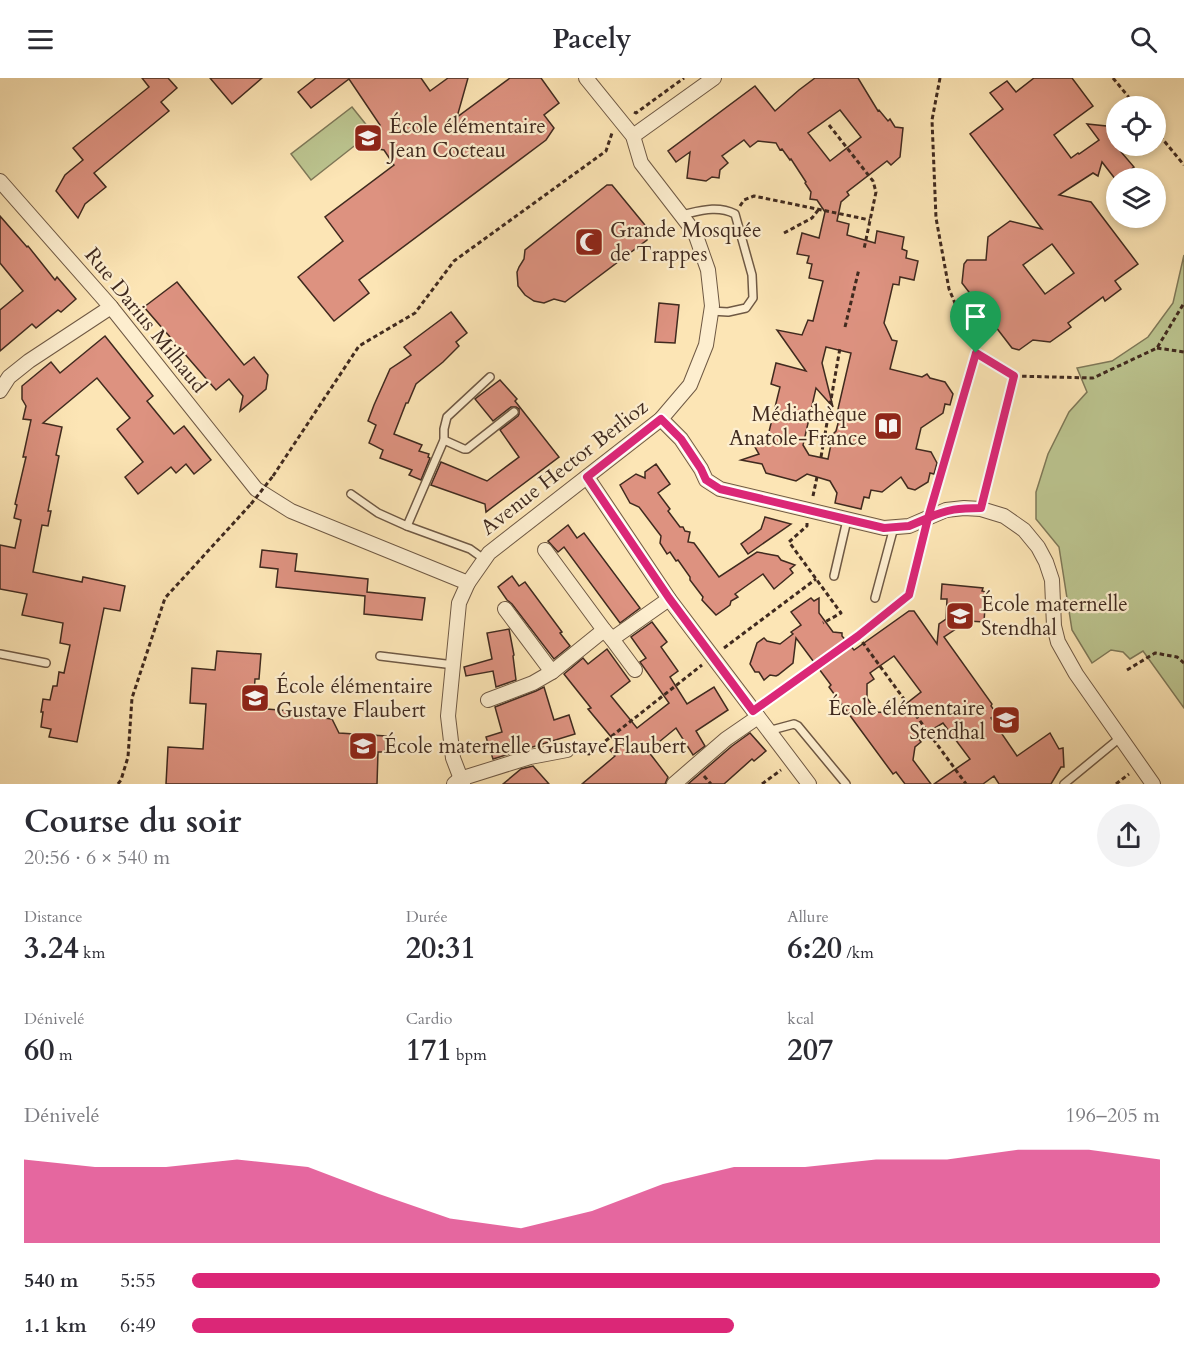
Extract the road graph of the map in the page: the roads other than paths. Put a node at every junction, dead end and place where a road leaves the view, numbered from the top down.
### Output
1 (586, 78) edge
2 (709, 79) edge
3 (633, 136) junction
4 (3, 189) edge
5 (681, 216) junction
6 (111, 308) junction
7 (711, 311) junction
8 (490, 377) dead end
9 (0, 391) edge
10 (514, 412) dead end
11 (661, 419) junction
12 (444, 440) junction
13 (587, 477) junction
14 (351, 494) dead end
15 (847, 520) junction
16 (408, 526) junction
17 (894, 527) junction
18 (545, 550) dead end
19 (484, 559) junction
20 (834, 576) dead end
21 (468, 583) junction
22 (669, 598) junction
23 (875, 598) dead end
24 (505, 609) dead end
25 (608, 635) junction
26 (0, 654) edge
27 (380, 656) dead end
28 (46, 663) dead end
29 (454, 665) junction
30 (634, 670) dead end
31 (552, 672) junction
32 (488, 700) dead end
33 (756, 714) junction
34 (768, 731) junction
35 (1120, 737) junction
36 (567, 750) road end
37 (459, 782) edge
38 (674, 784) edge
39 (808, 784) edge
40 (846, 784) edge
41 (1064, 784) edge
42 (1153, 784) edge

1 - 3 street, Avenue Hector Berlioz
2 - 3 street
3 - 5 street, Avenue Hector Berlioz
4 - 6 street, Rue Darius Milhaud
5 - 7 street, Avenue Hector Berlioz
5 - 7 lane
6 - 9 street
6 - 21 street, Rue Darius Milhaud
7 - 11 street, Avenue Hector Berlioz
8 - 12 lane
10 - 12 lane
11 - 13 street, Avenue Hector Berlioz
11 - 15 street
12 - 16 lane
13 - 19 street, Avenue Hector Berlioz
13 - 22 street
14 - 16 lane
15 - 17 street
15 - 20 lane
16 - 19 lane
17 - 23 lane
17 - 35 street
18 - 25 street
19 - 21 street, Avenue Hector Berlioz
21 - 29 street, Avenue Hector Berlioz
22 - 25 street
22 - 33 street
24 - 31 street
25 - 30 street
25 - 31 street
26 - 28 lane
27 - 29 lane
29 - 37 street, Avenue Hector Berlioz
31 - 32 street
33 - 34 street
33 - 38 street
34 - 39 street
34 - 40 lane
35 - 41 lane
35 - 42 street
36 - 37 street

